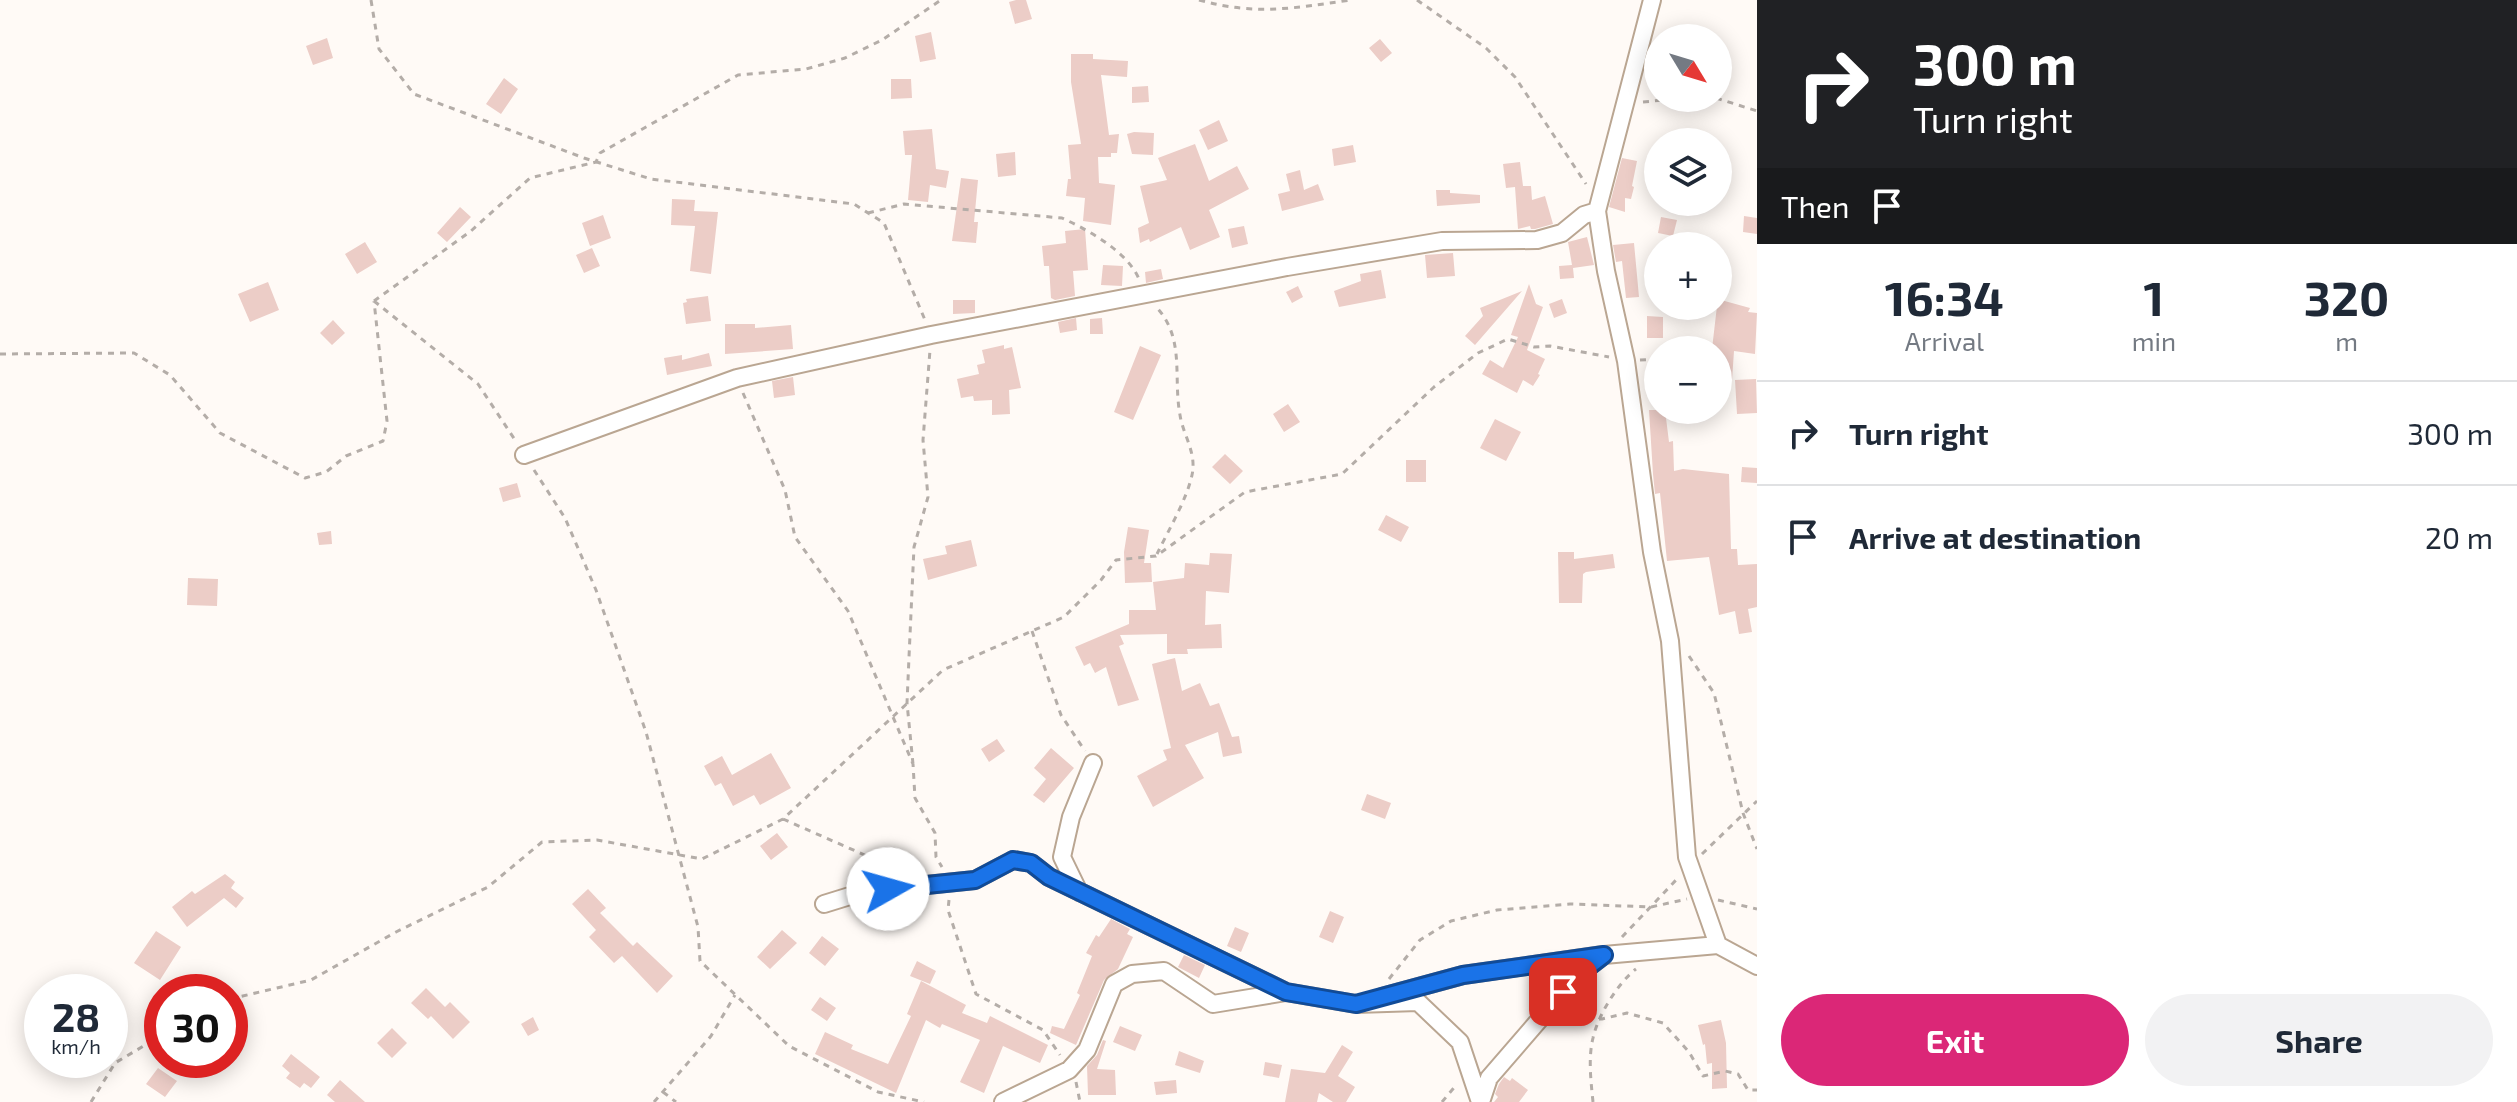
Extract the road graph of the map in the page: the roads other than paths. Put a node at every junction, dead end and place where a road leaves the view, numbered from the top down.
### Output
1 (1652, 0) edge
2 (1597, 206) junction
3 (524, 455) road end
4 (1093, 763) road end
5 (1079, 892) junction
6 (824, 904) dead end
7 (1718, 945) junction
8 (1604, 955) junction
9 (1757, 966) edge
10 (1286, 992) junction
11 (1356, 1004) junction
12 (1003, 1102) edge
13 (1480, 1102) edge

1 - 2 street
2 - 3 street
2 - 7 street
4 - 5 street
5 - 6 street
5 - 10 street
7 - 8 street
7 - 9 street
8 - 11 street
8 - 13 street
10 - 11 street
10 - 12 street
11 - 13 street

